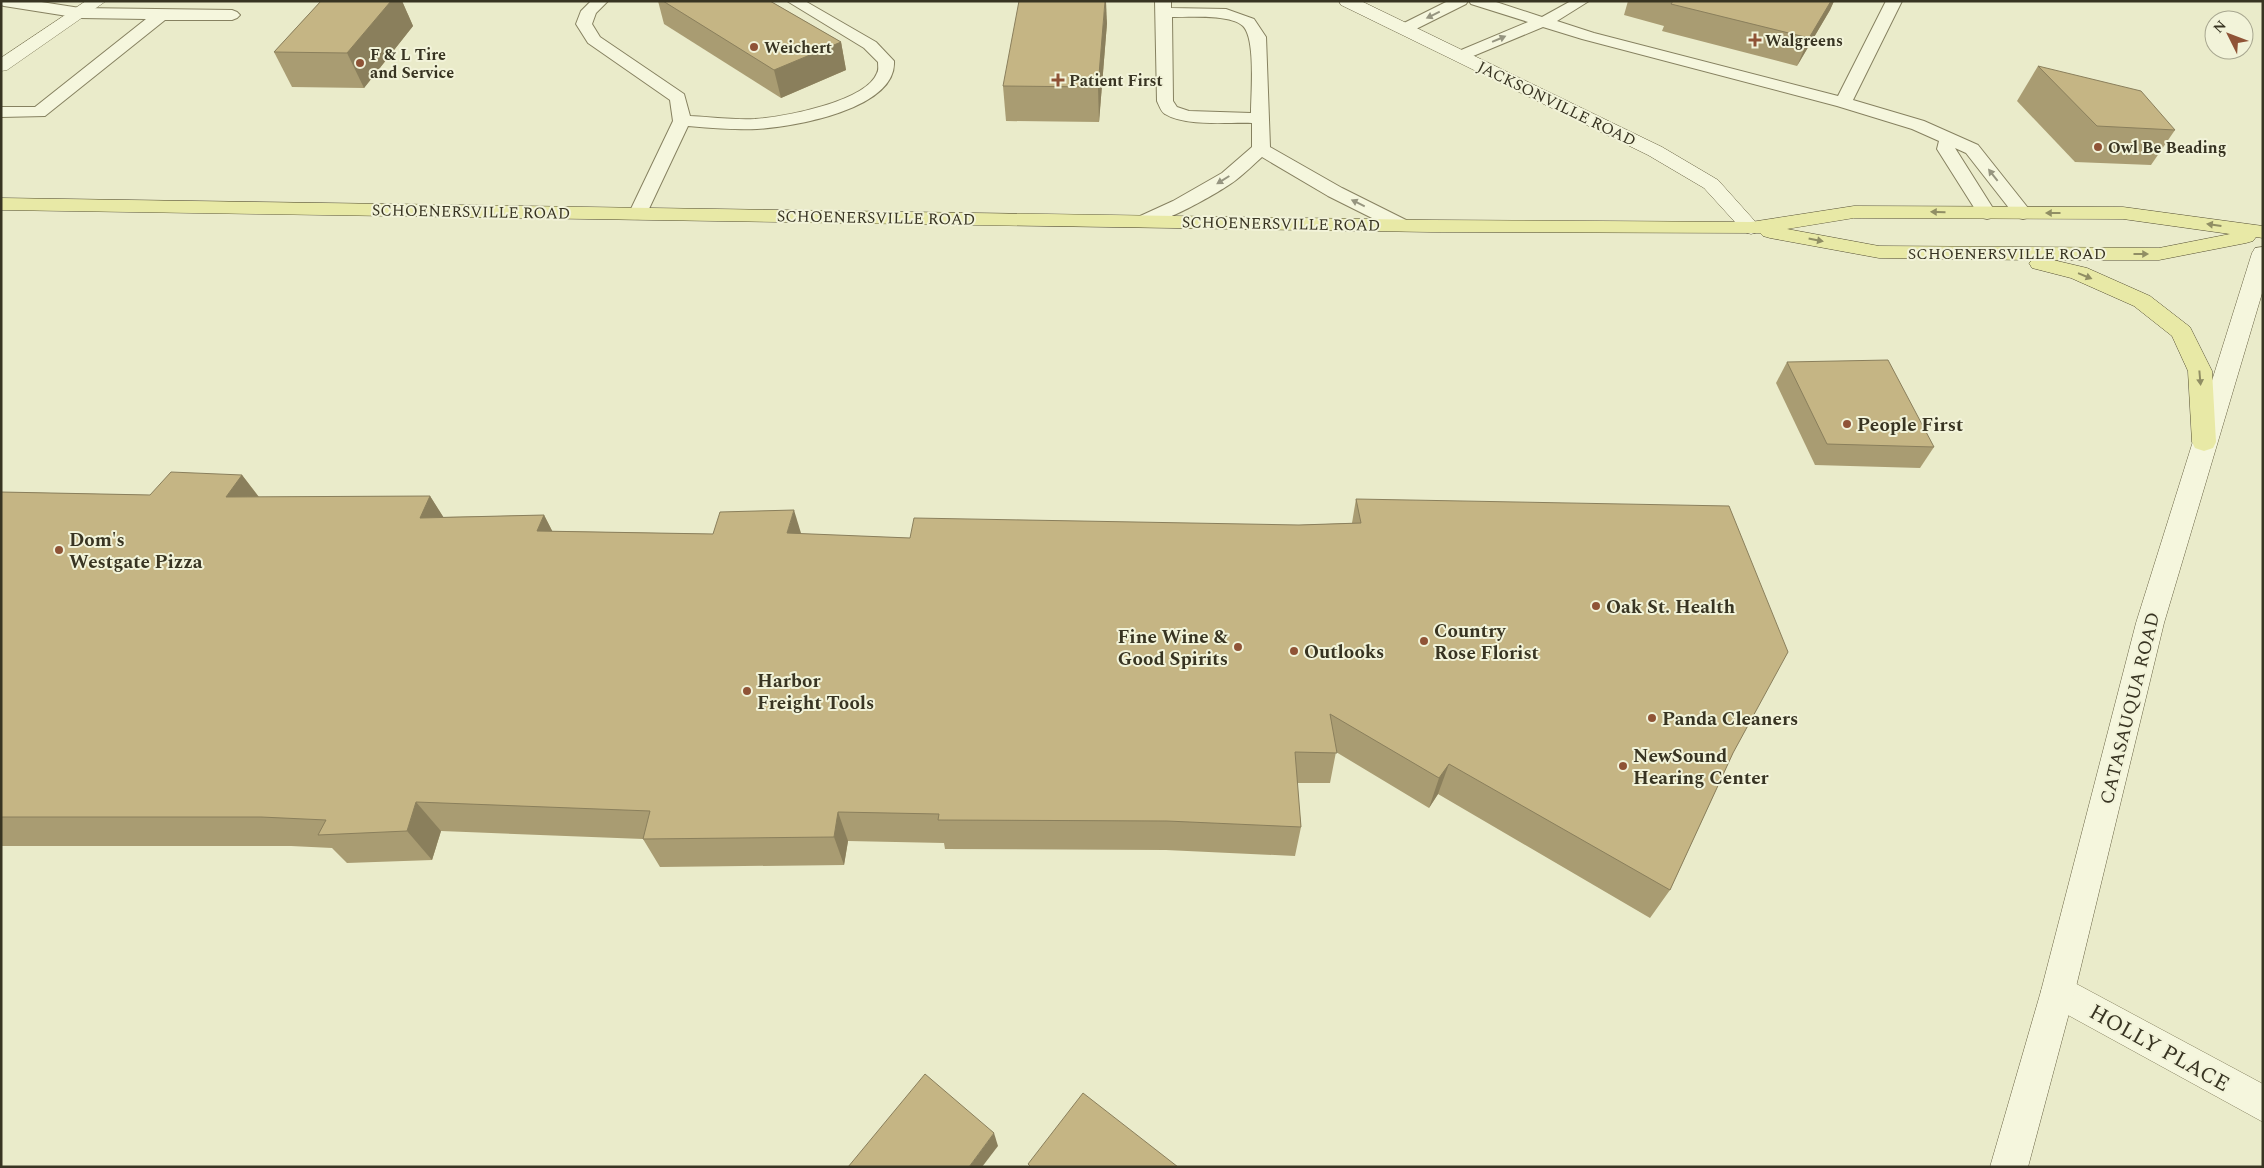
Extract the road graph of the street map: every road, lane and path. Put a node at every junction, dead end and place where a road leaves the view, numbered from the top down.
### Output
1 (4, 1) edge
2 (98, 1) edge
3 (601, 1) edge
4 (794, 1) edge
5 (1347, 1) edge
6 (1461, 1) edge
7 (1476, 1) edge
8 (1582, 1) edge
9 (1894, 1) edge
10 (1164, 7) edge
11 (80, 13) junction
12 (161, 15) junction
13 (232, 15) dead end
14 (1539, 22) junction
15 (1404, 29) junction
16 (1460, 56) junction
17 (1, 66) edge
18 (1842, 102) junction
19 (1, 112) edge
20 (1259, 118) junction
21 (682, 120) junction
22 (1948, 139) junction
23 (1260, 149) junction
24 (1, 204) edge
25 (638, 213) junction
26 (1987, 213) junction
27 (2023, 213) junction
28 (1145, 221) junction
29 (1402, 225) junction
30 (1751, 228) junction
31 (2263, 233) edge
32 (2004, 253) junction
33 (2263, 253) edge
34 (2204, 442) junction
35 (2058, 991) junction
36 (2263, 1104) edge
37 (2009, 1167) edge

1 - 11 lane
2 - 11 street
3 - 21 lane
4 - 21 lane
5 - 15 street, JACKSONVILLE ROAD
6 -> 15 lane
7 - 14 lane
8 - 14 lane
9 - 18 lane
10 - 20 lane
10 - 20 lane
11 - 12 lane
11 - 17 street
12 - 13 lane
12 - 19 lane
16 -> 14 lane
14 - 18 lane
15 - 16 street, JACKSONVILLE ROAD
16 - 30 street, JACKSONVILLE ROAD
18 - 22 lane
20 - 23 lane
21 - 25 lane
22 - 26 lane
27 -> 22 lane
23 -> 28 lane
29 -> 23 lane
24 - 25 main road, SCHOENERSVILLE ROAD
25 - 28 main road, SCHOENERSVILLE ROAD
26 - 27 main road, SCHOENERSVILLE ROAD
26 -> 30 main road, SCHOENERSVILLE ROAD
31 -> 27 main road, SCHOENERSVILLE ROAD
28 - 29 main road, SCHOENERSVILLE ROAD
29 - 30 main road, SCHOENERSVILLE ROAD
30 -> 32 main road, SCHOENERSVILLE ROAD
32 -> 31 main road, SCHOENERSVILLE ROAD
32 -> 34 main road
33 - 34 street, CATASAUQUA ROAD
34 - 35 street, CATASAUQUA ROAD
35 - 36 street, HOLLY PLACE
35 - 37 street, CATASAUQUA ROAD

